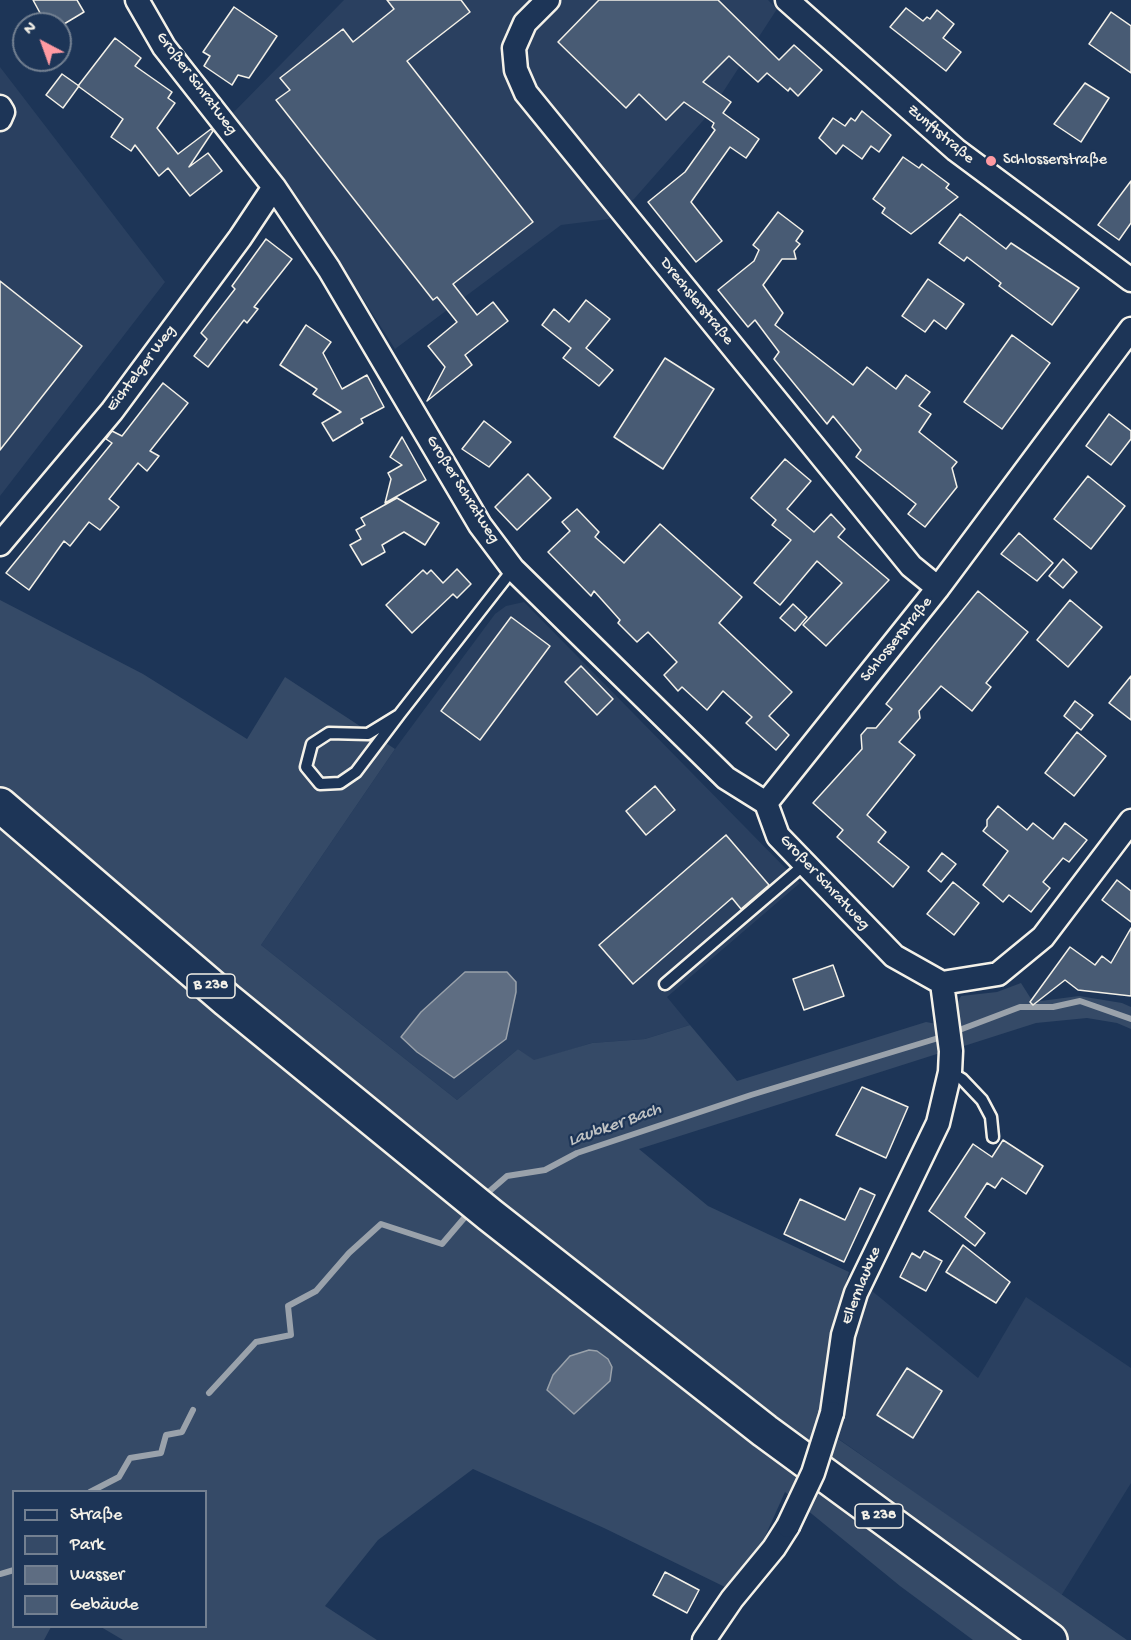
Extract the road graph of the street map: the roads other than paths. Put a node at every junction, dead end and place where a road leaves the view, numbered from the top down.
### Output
1 (137, 0) edge
2 (548, 0) edge
3 (787, 0) edge
4 (0, 107) edge
5 (0, 119) edge
6 (274, 187) junction
7 (1131, 280) edge
8 (1131, 329) edge
9 (0, 544) edge
10 (513, 569) junction
11 (938, 588) junction
12 (399, 715) junction
13 (766, 803) junction
14 (0, 805) edge
15 (1131, 821) edge
16 (805, 864) junction
17 (942, 983) junction
18 (665, 984) dead end
19 (950, 1061) junction
20 (993, 1137) dead end
21 (704, 1640) edge
22 (1050, 1640) edge

1 - 6 street, Großer Schratweg
2 - 11 street, Drechslerstraße
3 - 7 street, Zunftstraße
4 - 5 street
6 - 9 street, Eichtelger Weg
6 - 10 street, Großer Schratweg
8 - 11 street, Schlosserstraße
10 - 12 lane
10 - 13 street, Großer Schratweg
11 - 13 street, Schlosserstraße
12 - 12 lane
13 - 16 street, Großer Schratweg
14 - 22 main road, B 238
15 - 17 street
16 - 17 street, Großer Schratweg
16 - 18 lane
17 - 19 street, Ellernlaubke
19 - 20 lane
19 - 21 street, Ellernlaubke, bridge

